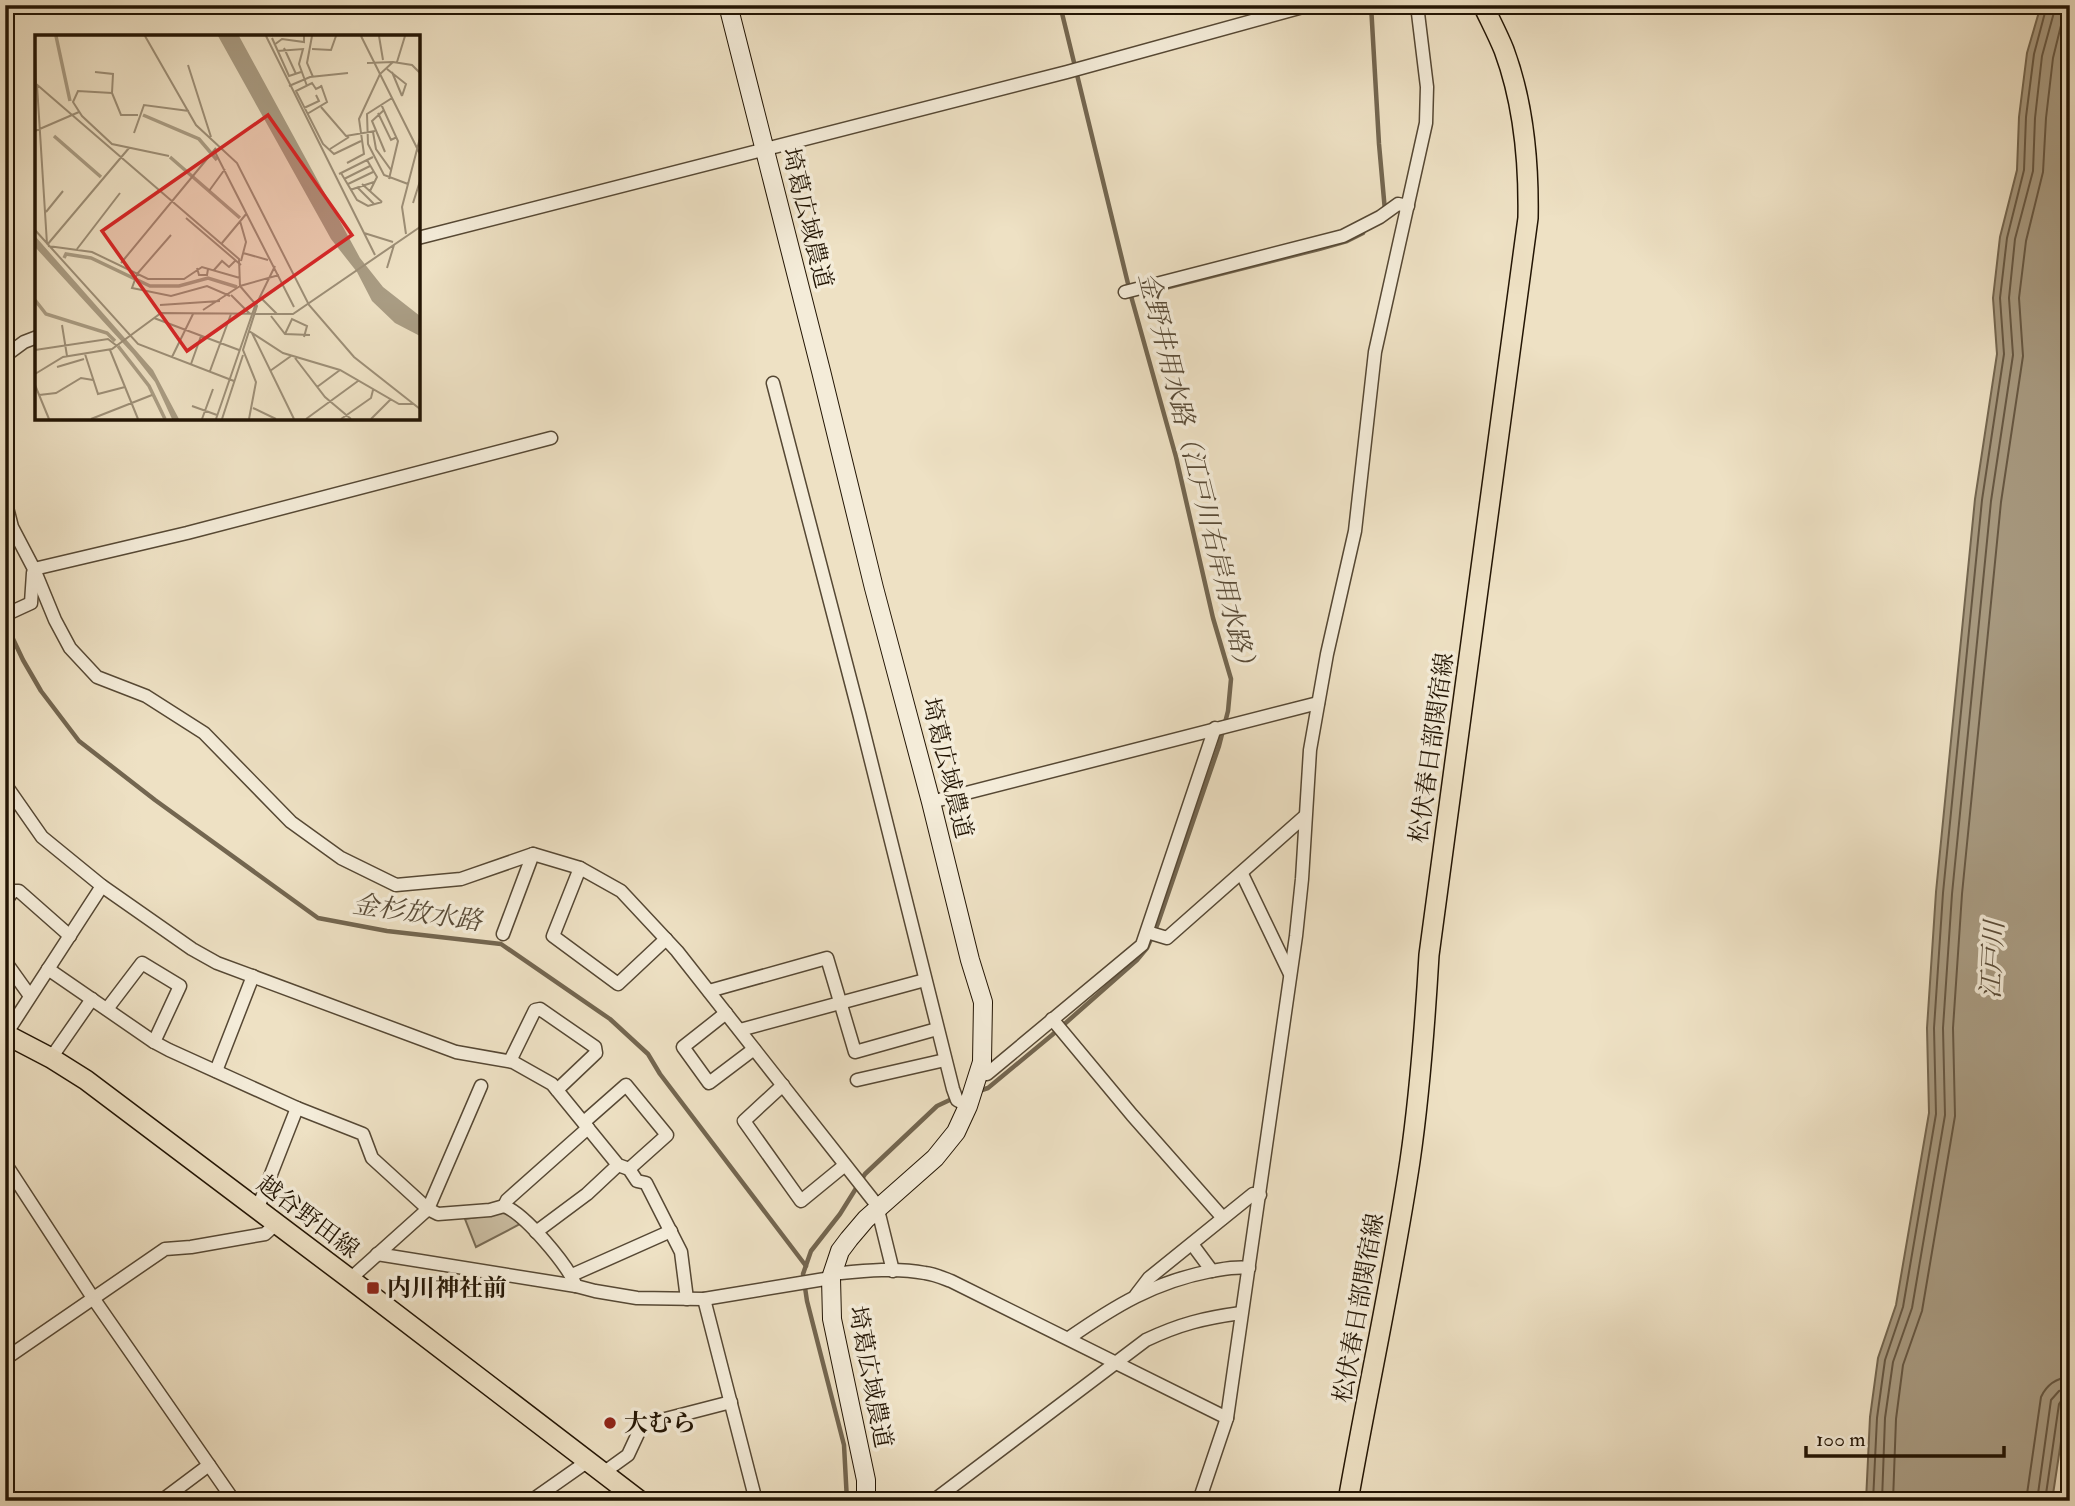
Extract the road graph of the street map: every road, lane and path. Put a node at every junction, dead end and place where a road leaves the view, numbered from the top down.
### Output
1 (728, 5) edge
2 (1310, 5) edge
3 (1417, 5) edge
4 (1483, 5) edge
5 (764, 150) junction
6 (1408, 206) junction
7 (420, 237) edge
8 (1130, 291) dead end
9 (35, 338) edge
10 (5, 356) edge
11 (773, 383) dead end
12 (551, 438) dead end
13 (5, 500) edge
14 (34, 569) junction
15 (5, 615) edge
16 (1318, 703) junction
17 (1216, 728) junction
18 (5, 784) edge
19 (931, 802) junction
20 (1305, 816) junction
21 (533, 854) junction
22 (580, 867) junction
23 (1242, 874) junction
24 (102, 886) junction
25 (5, 902) edge
26 (1148, 932) junction
27 (503, 934) dead end
28 (70, 936) junction
29 (666, 939) junction
30 (5, 961) edge
31 (48, 969) junction
32 (1290, 974) junction
33 (253, 975) junction
34 (925, 980) junction
35 (709, 991) junction
36 (30, 996) junction
37 (92, 999) junction
38 (841, 1002) junction
39 (107, 1009) junction
40 (726, 1013) junction
41 (1052, 1019) junction
42 (937, 1029) junction
43 (740, 1030) junction
44 (5, 1034) edge
45 (154, 1042) junction
46 (754, 1048) junction
47 (51, 1058) junction
48 (945, 1060) junction
49 (510, 1061) junction
50 (216, 1071) junction
51 (979, 1073) junction
52 (857, 1080) dead end
53 (783, 1085) junction
54 (481, 1086) dead end
55 (557, 1090) junction
56 (959, 1098) junction
57 (297, 1108) junction
58 (586, 1125) junction
59 (5, 1163) edge
60 (845, 1165) junction
61 (624, 1167) junction
62 (1260, 1195) junction
63 (504, 1206) junction
64 (428, 1209) junction
65 (257, 1210) junction
66 (879, 1210) junction
67 (1223, 1219) junction
68 (276, 1224) junction
69 (536, 1231) junction
70 (671, 1231) junction
71 (1192, 1244) junction
72 (377, 1254) junction
73 (1249, 1268) junction
74 (893, 1270) junction
75 (1212, 1271) junction
76 (831, 1276) junction
77 (350, 1279) junction
78 (574, 1280) junction
79 (1136, 1295) junction
80 (93, 1298) junction
81 (687, 1299) junction
82 (704, 1299) junction
83 (1241, 1313) junction
84 (1069, 1338) junction
85 (5, 1359) edge
86 (1116, 1362) junction
87 (731, 1402) junction
88 (1227, 1418) junction
89 (209, 1465) junction
90 (596, 1467) junction
91 (161, 1501) edge
92 (234, 1501) edge
93 (531, 1501) edge
94 (640, 1501) edge
95 (756, 1501) edge
96 (866, 1501) edge
97 (934, 1501) edge
98 (1199, 1501) edge
99 (1348, 1501) edge

1 - 5 street, 埼葛広域農道
2 - 5 street
3 - 6 street
4 - 99 main road, 松伏春日部関宿線
5 - 7 street
5 - 19 street, 埼葛広域農道
6 - 8 street
6 - 16 street
9 - 10 street
11 - 34 street
12 - 14 street
13 - 14 street
14 - 15 street
14 - 21 street
16 - 17 street
16 - 20 street
17 - 19 street
17 - 26 street
18 - 24 street
19 - 51 street, 埼葛広域農道
20 - 23 street
20 - 32 street
21 - 22 street
21 - 27 street
22 - 29 street
22 - 29 street
23 - 26 street
23 - 32 street
24 - 28 street
24 - 33 street
25 - 28 street
26 - 41 street
28 - 31 street
29 - 35 street
30 - 36 street
31 - 36 street
31 - 37 street
32 - 62 street
33 - 49 street
33 - 50 street
34 - 38 street
34 - 42 street
35 - 38 street
35 - 40 street
36 - 44 street
37 - 39 street
37 - 47 street
38 - 42 street
38 - 43 street
39 - 45 street
39 - 45 street
40 - 43 street
40 - 46 street
41 - 51 street
41 - 67 street
42 - 48 street
43 - 46 street
44 - 47 main road, 越谷野田線
45 - 50 street
46 - 53 street
47 - 65 main road, 越谷野田線
48 - 52 street
48 - 56 street
49 - 55 street
49 - 55 street
50 - 57 street
51 - 56 street, 埼葛広域農道
53 - 60 street
53 - 60 street
54 - 64 street
55 - 58 street
56 - 66 street, 埼葛広域農道
57 - 64 street
57 - 65 street
58 - 61 street
58 - 61 street
58 - 63 street
59 - 80 street
60 - 66 street
61 - 69 street
61 - 70 street
62 - 67 street
62 - 73 street
63 - 64 street
63 - 69 street
64 - 72 street
65 - 68 main road, 越谷野田線
66 - 74 street
66 - 76 street, 埼葛広域農道
67 - 71 street
68 - 77 main road, 越谷野田線
68 - 80 street
69 - 78 street
70 - 78 street
70 - 81 street
71 - 75 street
71 - 79 street
72 - 77 street
72 - 78 street
73 - 75 street
73 - 83 street
74 - 76 street
74 - 84 street
75 - 79 street
76 - 82 street
76 - 96 street, 埼葛広域農道
77 - 90 main road, 越谷野田線
78 - 81 street
79 - 84 street
80 - 85 street
80 - 89 street
81 - 82 street
82 - 87 street
83 - 86 street
83 - 88 street
84 - 86 street
86 - 88 street
86 - 97 street
87 - 90 street
87 - 95 street
88 - 98 street
89 - 91 street
89 - 92 street
90 - 93 street
90 - 94 main road, 越谷野田線

